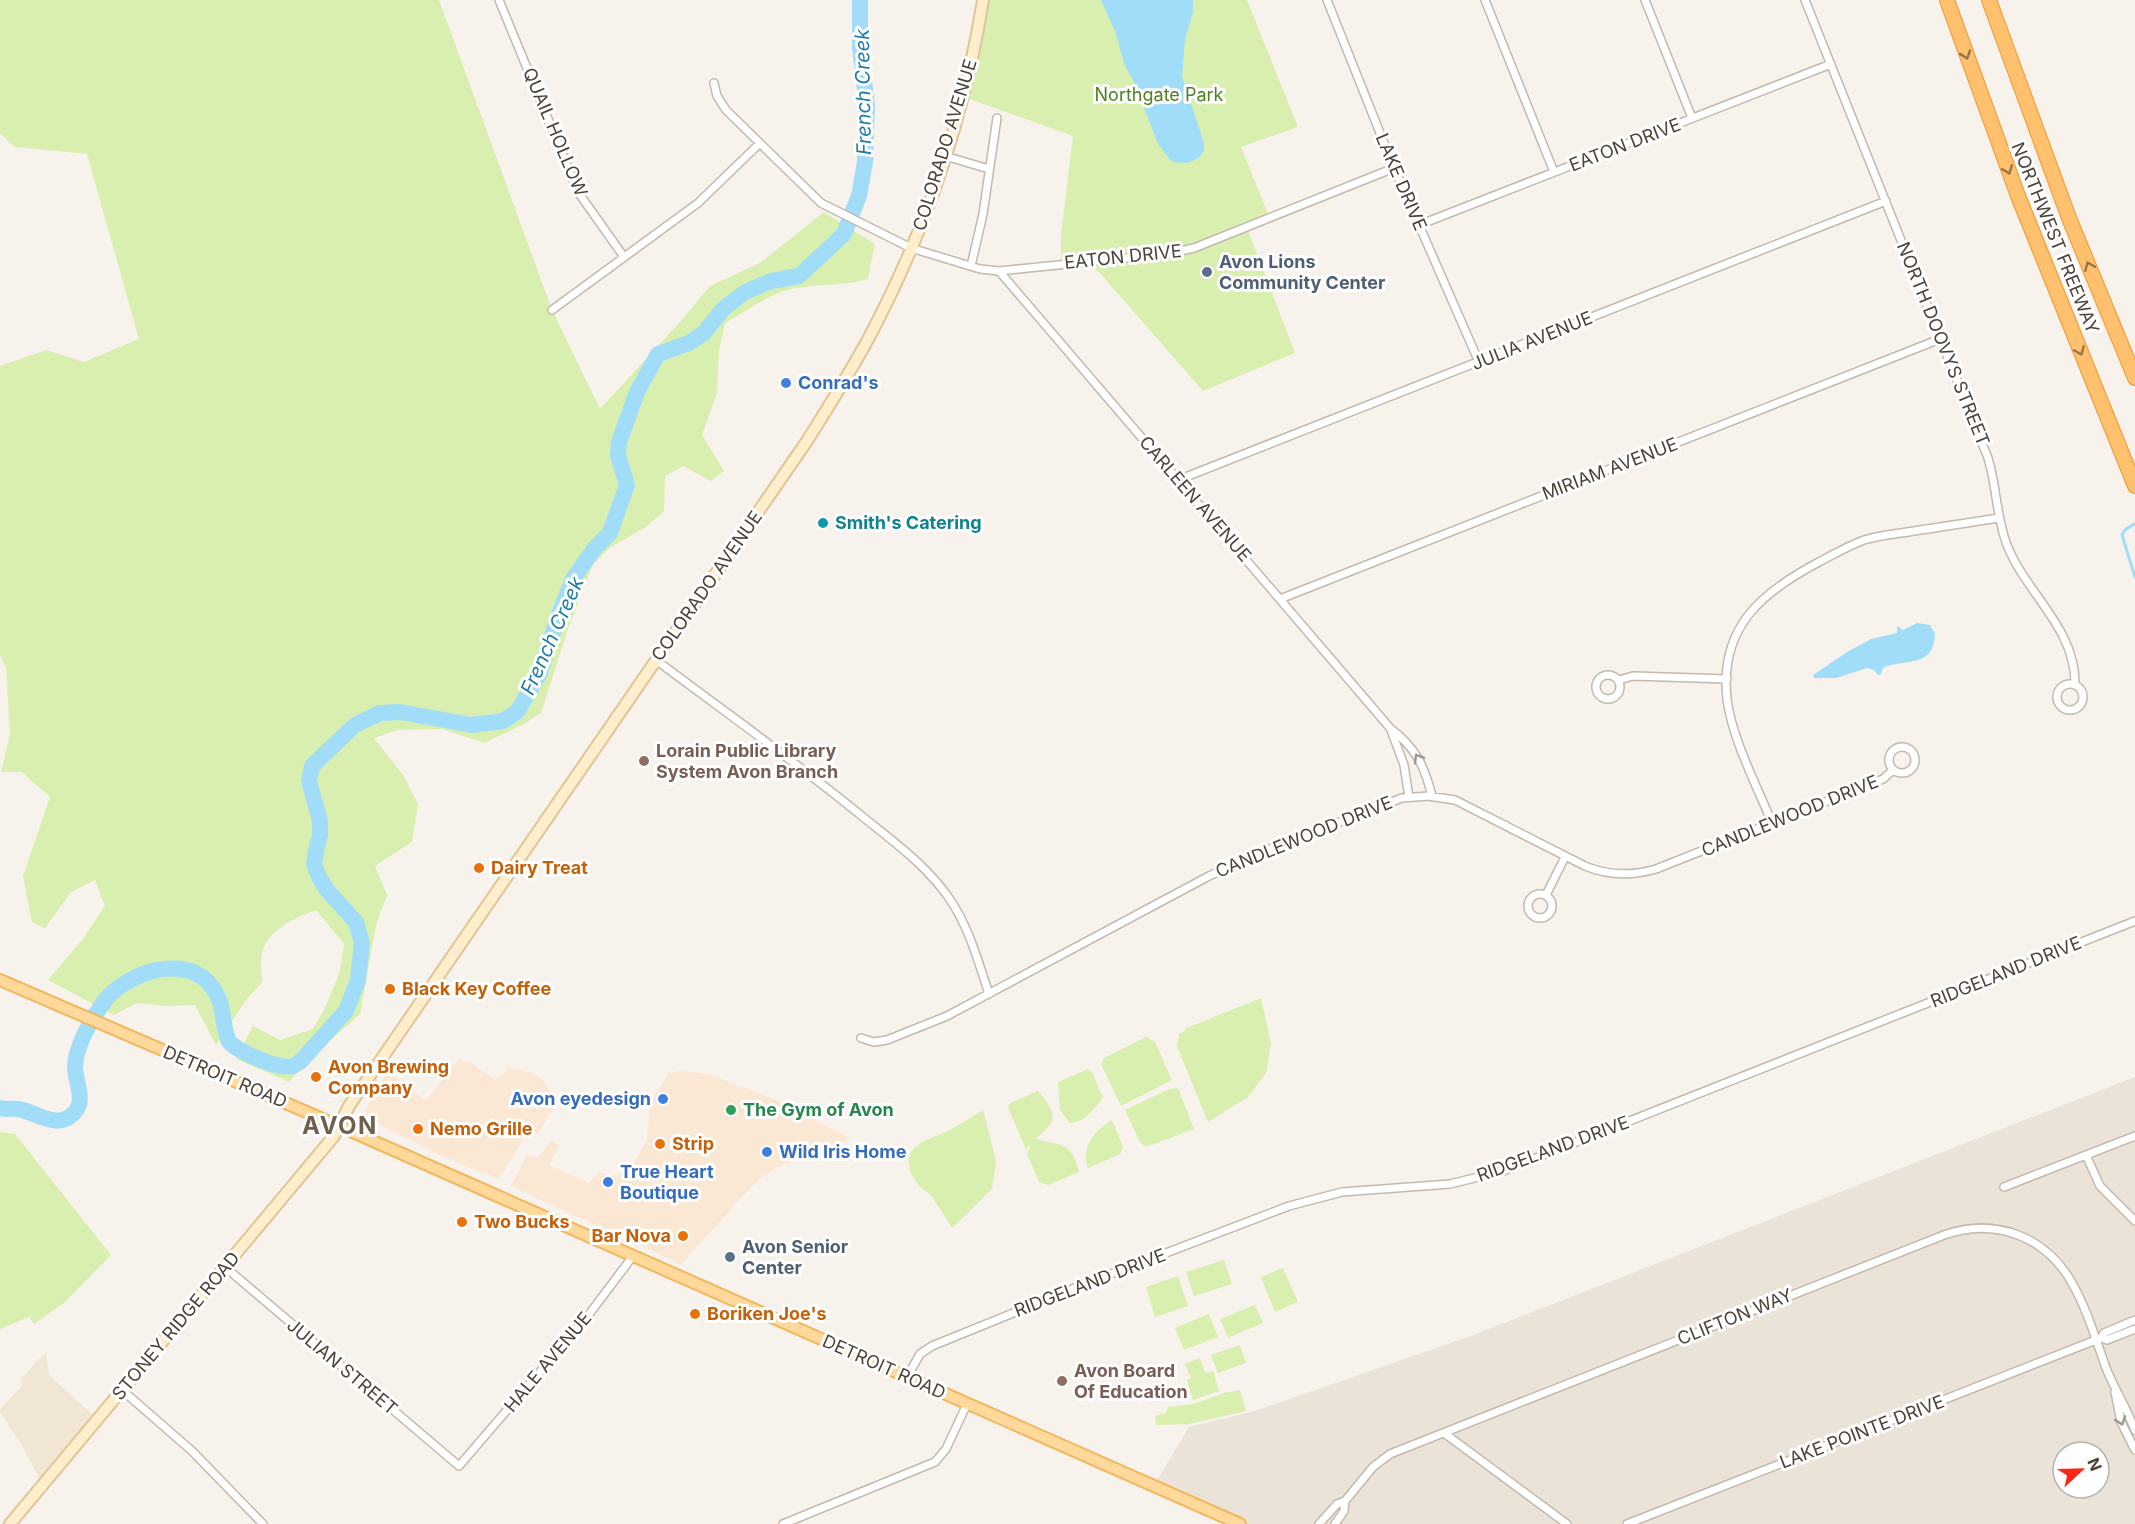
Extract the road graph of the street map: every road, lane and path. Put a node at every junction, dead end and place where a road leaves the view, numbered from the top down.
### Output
1 (499, 0) edge
2 (983, 0) edge
3 (1327, 0) edge
4 (1485, 0) edge
5 (1645, 0) edge
6 (1805, 0) edge
7 (1947, 0) edge
8 (1989, 0) edge
9 (1831, 64) junction
10 (714, 83) dead end
11 (996, 118) dead end
12 (1692, 118) junction
13 (759, 144) junction
14 (945, 156) junction
15 (1394, 168) junction
16 (989, 169) junction
17 (1554, 172) junction
18 (1886, 201) junction
19 (1419, 225) junction
20 (911, 248) junction
21 (624, 256) junction
22 (971, 266) junction
23 (999, 271) junction
24 (552, 310) dead end
25 (1940, 339) junction
26 (1479, 362) junction
27 (2135, 378) edge
28 (1178, 480) junction
29 (2135, 486) edge
30 (2000, 518) junction
31 (1280, 598) junction
32 (656, 660) junction
33 (1726, 679) junction
34 (1619, 680) dead end
35 (2075, 685) dead end
36 (1390, 728) junction
37 (1893, 770) dead end
38 (1432, 796) junction
39 (1409, 797) junction
40 (1772, 823) junction
41 (1565, 857) junction
42 (1546, 895) dead end
43 (2135, 921) edge
44 (0, 980) edge
45 (989, 994) junction
46 (861, 1038) dead end
47 (340, 1126) junction
48 (2135, 1136) edge
49 (2086, 1155) junction
50 (2004, 1187) dead end
51 (2135, 1221) edge
52 (633, 1256) junction
53 (225, 1268) junction
54 (2135, 1320) edge
55 (2135, 1329) edge
56 (2098, 1339) junction
57 (907, 1377) junction
58 (122, 1390) junction
59 (2115, 1390) junction
60 (967, 1404) junction
61 (2135, 1430) edge
62 (1444, 1433) junction
63 (2135, 1450) edge
64 (459, 1466) joint
65 (1345, 1502) junction
66 (10, 1524) edge
67 (263, 1524) edge
68 (783, 1524) edge
69 (1239, 1524) edge
70 (1319, 1524) edge
71 (1335, 1524) edge
72 (1567, 1524) edge
73 (1628, 1524) edge

1 - 21 street, QUAIL HOLLOW
2 - 14 main road, COLORADO AVENUE
3 - 15 street, LAKE DRIVE
4 - 17 street
5 - 12 street
6 - 9 street, NORTH DOOVYS STREET
7 -> 29 highway, NORTHWEST FREEWAY
27 -> 8 highway, NORTHWEST FREEWAY
9 - 12 street, EATON DRIVE
9 - 18 street, NORTH DOOVYS STREET
10 - 13 street, EATON DRIVE
11 - 16 street
12 - 17 street, EATON DRIVE
13 - 20 street, EATON DRIVE
13 - 21 street
14 - 16 street
14 - 20 main road, COLORADO AVENUE
15 - 19 street, LAKE DRIVE
15 - 23 street, EATON DRIVE
16 - 22 street
17 - 19 street, EATON DRIVE
18 - 25 street, NORTH DOOVYS STREET
18 - 26 street, JULIA AVENUE
19 - 26 street, LAKE DRIVE
20 - 22 street, EATON DRIVE
20 - 32 main road, COLORADO AVENUE
21 - 24 street
22 - 23 street, EATON DRIVE
23 - 28 street, CARLEEN AVENUE
25 - 30 street, NORTH DOOVYS STREET
25 - 31 street, MIRIAM AVENUE
26 - 28 street, JULIA AVENUE
28 - 31 street, CARLEEN AVENUE
30 - 33 street
30 - 35 street, NORTH DOOVYS STREET
31 - 36 street, CARLEEN AVENUE
32 - 45 street
32 - 47 main road, COLORADO AVENUE
33 - 34 street
33 - 40 street
38 -> 36 street, CARLEEN AVENUE
36 - 39 street, CARLEEN AVENUE
37 - 40 street, CANDLEWOOD DRIVE
38 - 39 street, CANDLEWOOD DRIVE
38 - 41 street, CANDLEWOOD DRIVE
39 - 45 street, CANDLEWOOD DRIVE
40 - 41 street, CANDLEWOOD DRIVE
41 - 42 street
43 - 57 street, RIDGELAND DRIVE
44 - 47 main road, DETROIT ROAD
45 - 46 street, CANDLEWOOD DRIVE
47 - 52 main road, DETROIT ROAD
47 - 53 main road, STONEY RIDGE ROAD
48 - 49 street
49 - 50 street
49 - 51 street
52 - 57 main road, DETROIT ROAD
52 - 64 street, HALE AVENUE
53 - 58 main road, STONEY RIDGE ROAD
53 - 64 street, JULIAN STREET
54 - 56 street
55 - 56 street
56 - 59 street, CLIFTON WAY
56 - 62 street, CLIFTON WAY
56 - 73 street, LAKE POINTE DRIVE
57 - 60 main road, DETROIT ROAD
58 - 66 main road, STONEY RIDGE ROAD
58 - 67 street
59 - 61 street
59 -> 63 street
60 - 68 street
60 - 69 main road, DETROIT ROAD
62 - 65 street, CLIFTON WAY
62 - 72 street
65 - 70 street, CLIFTON WAY
65 - 71 street, CLIFTON WAY

